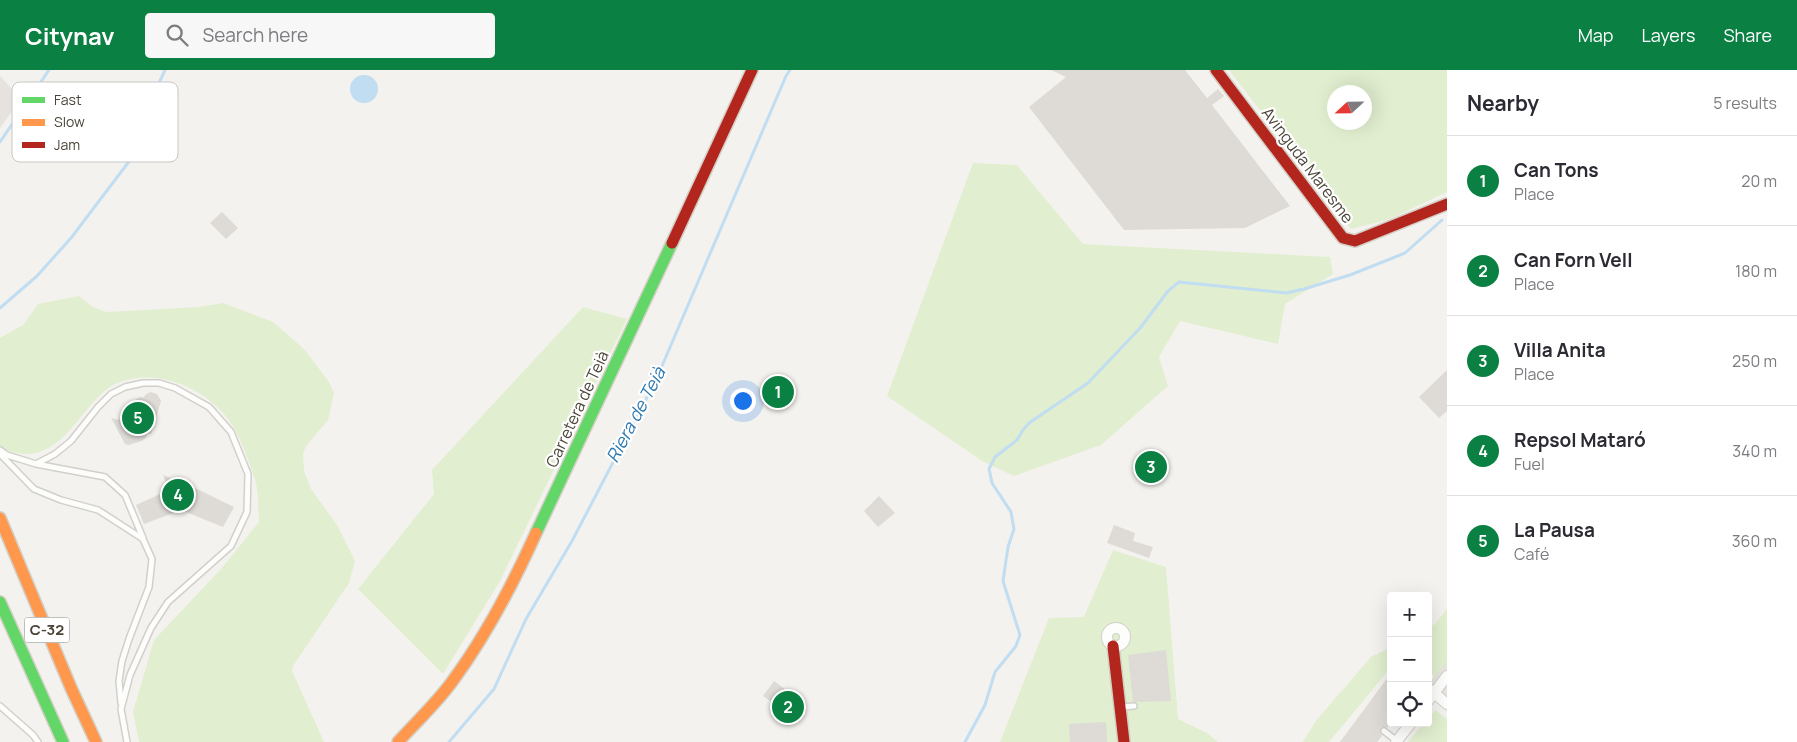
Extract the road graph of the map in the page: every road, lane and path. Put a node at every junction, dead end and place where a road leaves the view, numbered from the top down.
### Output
1 (752, 70) edge
2 (1216, 70) edge
3 (1447, 204) edge
4 (0, 452) edge
5 (36, 464) junction
6 (0, 518) edge
7 (143, 539) junction
8 (0, 602) edge
9 (1113, 646) dead end
10 (1447, 676) edge
11 (1432, 693) edge
12 (1432, 696) edge
13 (1447, 704) edge
14 (0, 706) edge
15 (1134, 706) dead end
16 (1120, 708) junction
17 (121, 709) junction
18 (1408, 727) edge
19 (1384, 731) dead end
20 (38, 742) edge
21 (63, 742) edge
22 (96, 742) edge
23 (127, 742) edge
24 (398, 742) edge
25 (1124, 742) edge
26 (1396, 742) edge

1 - 24 main road, Carretera de Teià
2 - 3 main road, Avinguda Maresme
4 - 5 lane
4 - 7 lane
5 - 7 lane
5 - 17 lane
6 - 22 main road, C-32
7 - 17 lane
8 - 21 main road, C-32
9 - 16 main road
10 - 11 street
12 - 13 street
14 - 20 lane
15 - 16 lane
16 - 25 main road
17 - 23 lane
18 - 26 street
19 - 26 lane

